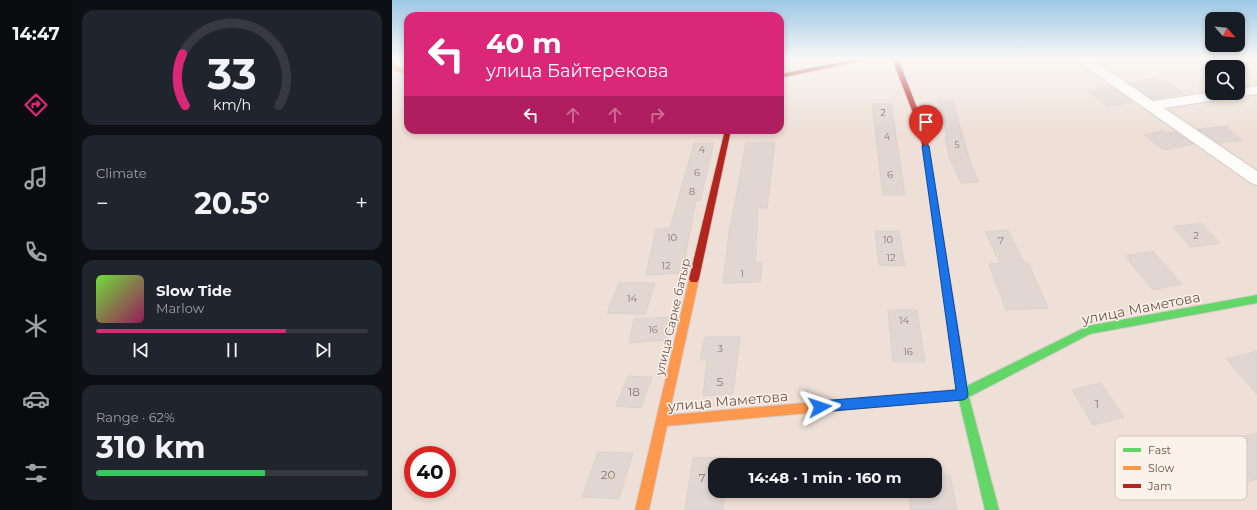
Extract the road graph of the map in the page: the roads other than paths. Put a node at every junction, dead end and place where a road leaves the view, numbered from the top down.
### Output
1 (904, 83) edge
2 (1116, 83) edge
3 (1257, 90) edge
4 (1245, 92) edge
5 (1205, 98) edge
6 (1150, 106) junction
7 (727, 134) edge
8 (1257, 180) edge
9 (1257, 300) edge
10 (963, 394) junction
11 (662, 420) junction
12 (642, 510) edge
13 (992, 510) edge

1 - 10 street
2 - 6 street
3 - 4 street
5 - 6 street
6 - 8 street
7 - 11 street, улица Сарке батыр
9 - 10 street, улица Маметова
10 - 11 street, улица Маметова
10 - 13 street
11 - 12 street, улица Сарке батыр

